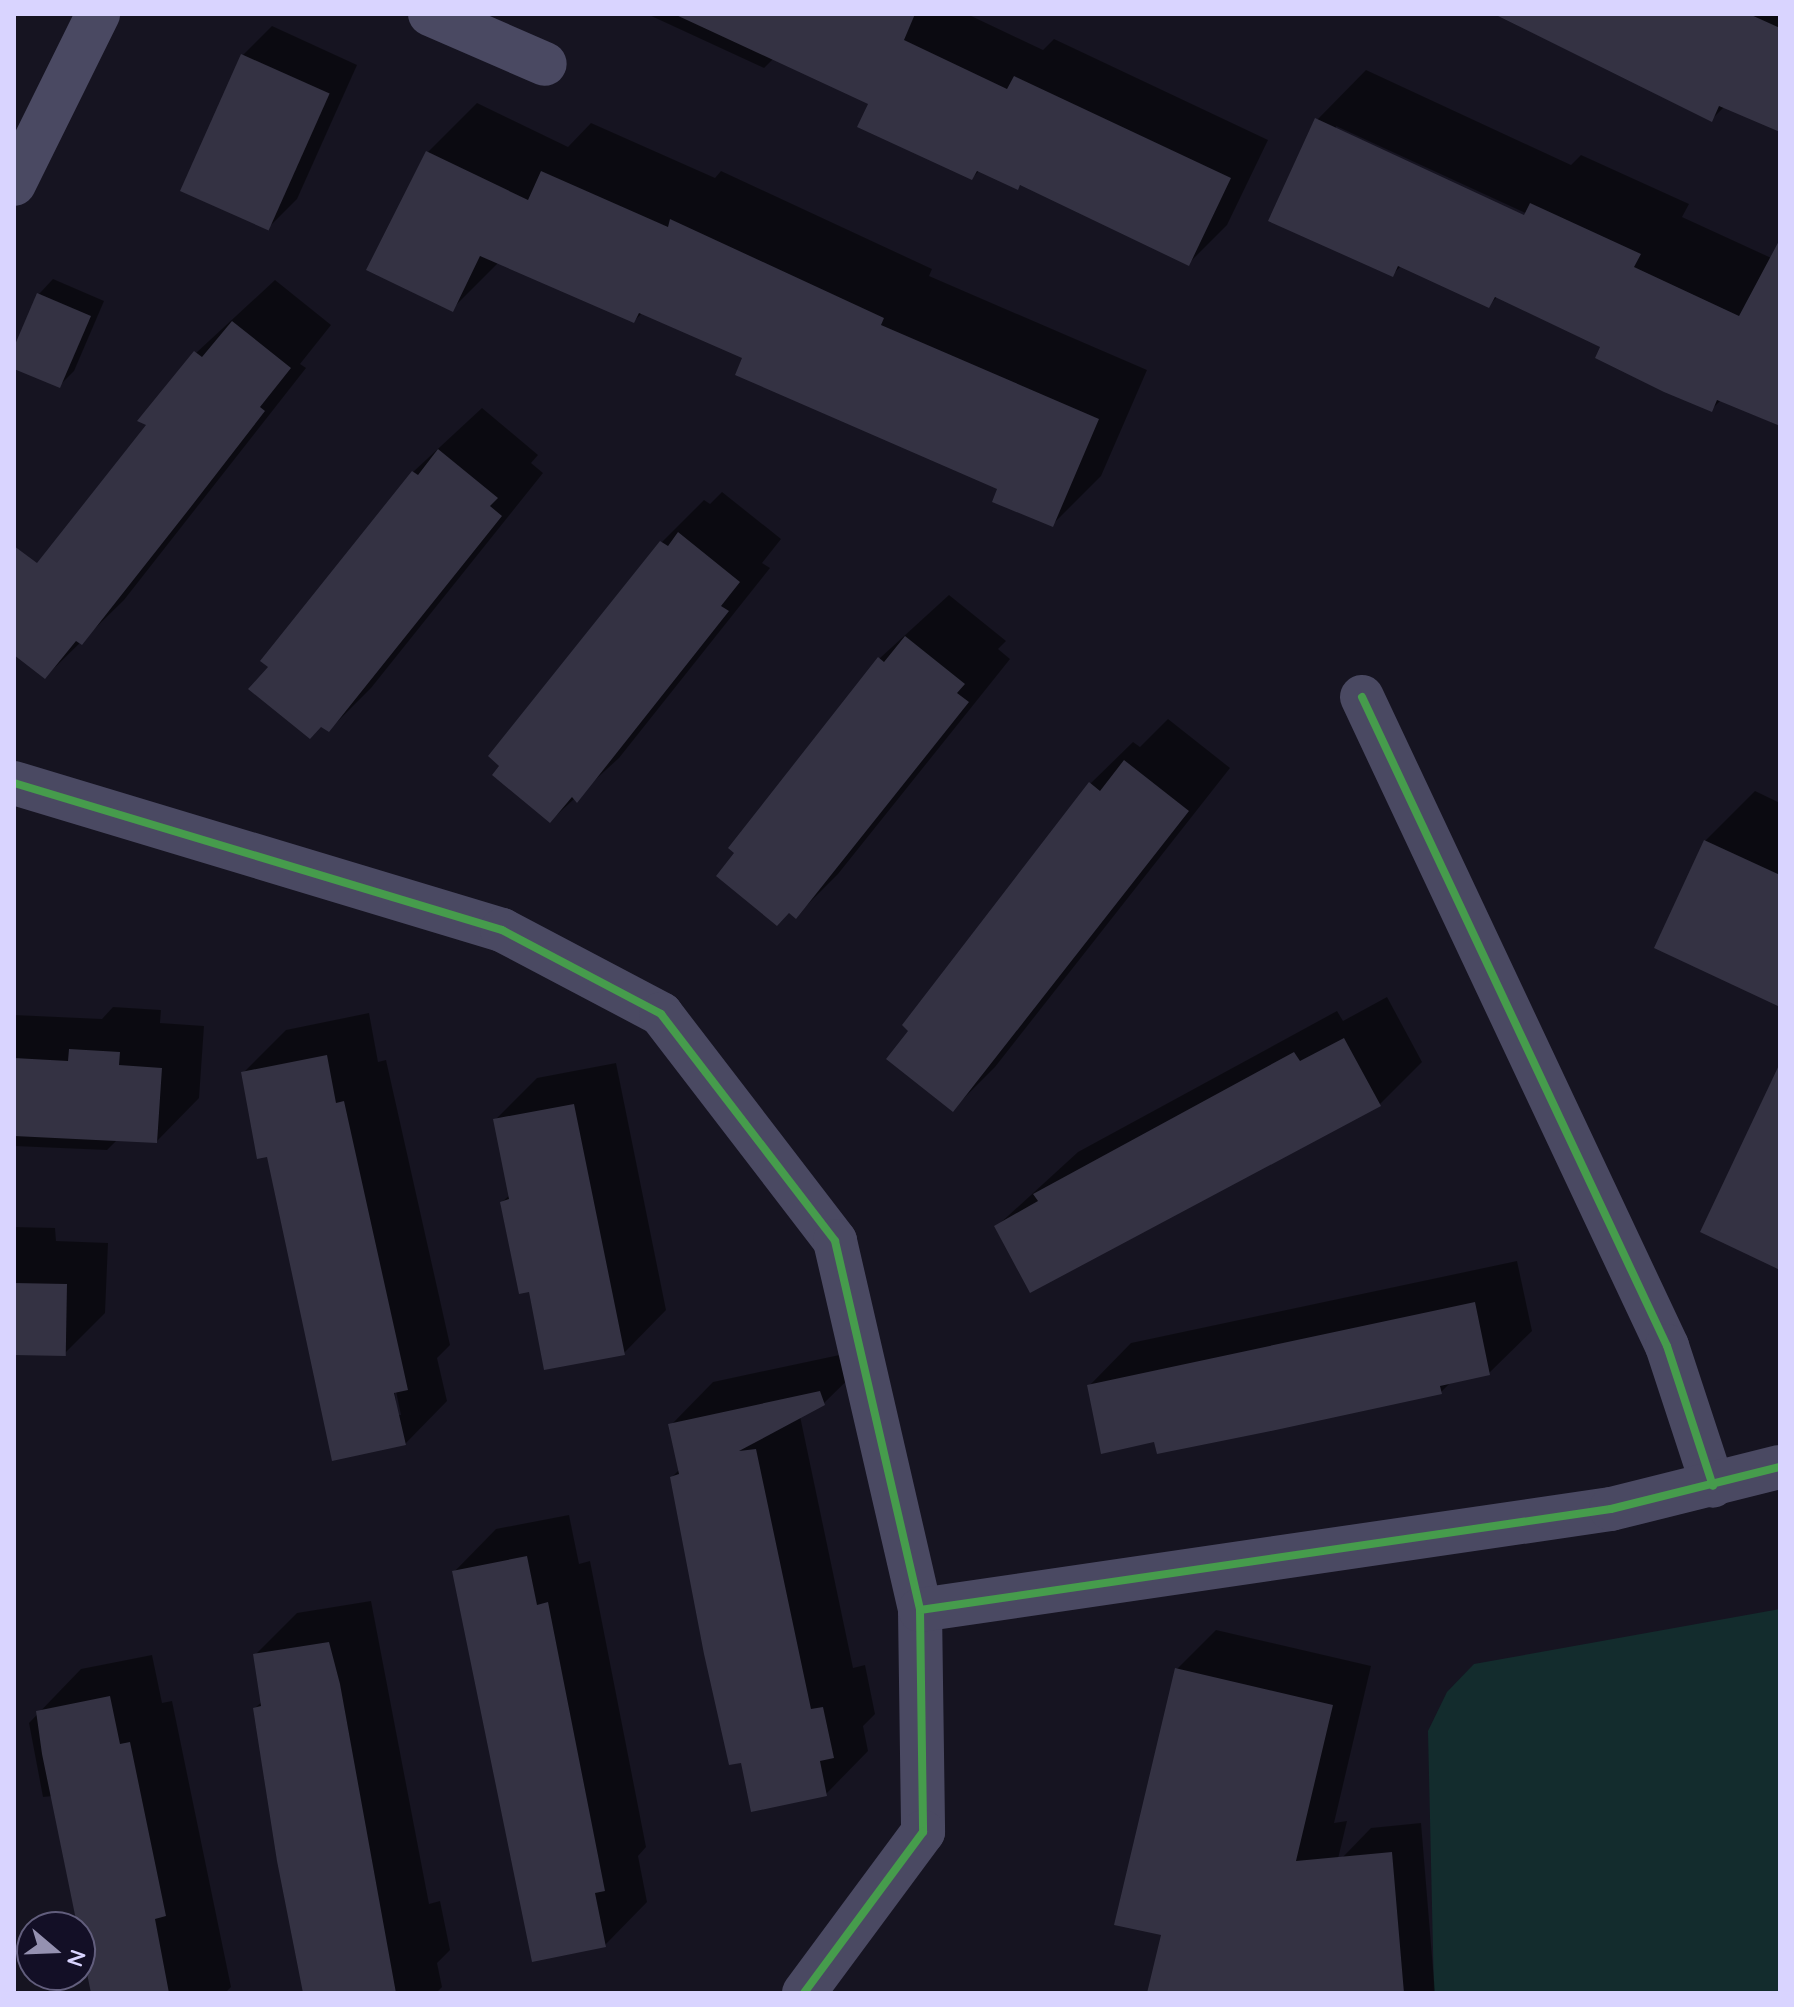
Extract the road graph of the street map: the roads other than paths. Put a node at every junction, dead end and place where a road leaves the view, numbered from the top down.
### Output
1 (98, 14) edge
2 (430, 14) edge
3 (545, 64) dead end
4 (14, 184) edge
5 (1362, 697) dead end
6 (14, 783) edge
7 (1780, 1467) edge
8 (1713, 1486) junction
9 (920, 1610) junction
10 (804, 1993) edge

1 - 4 street
2 - 3 street
5 - 8 street
6 - 9 street
7 - 8 street
8 - 9 street
9 - 10 street

